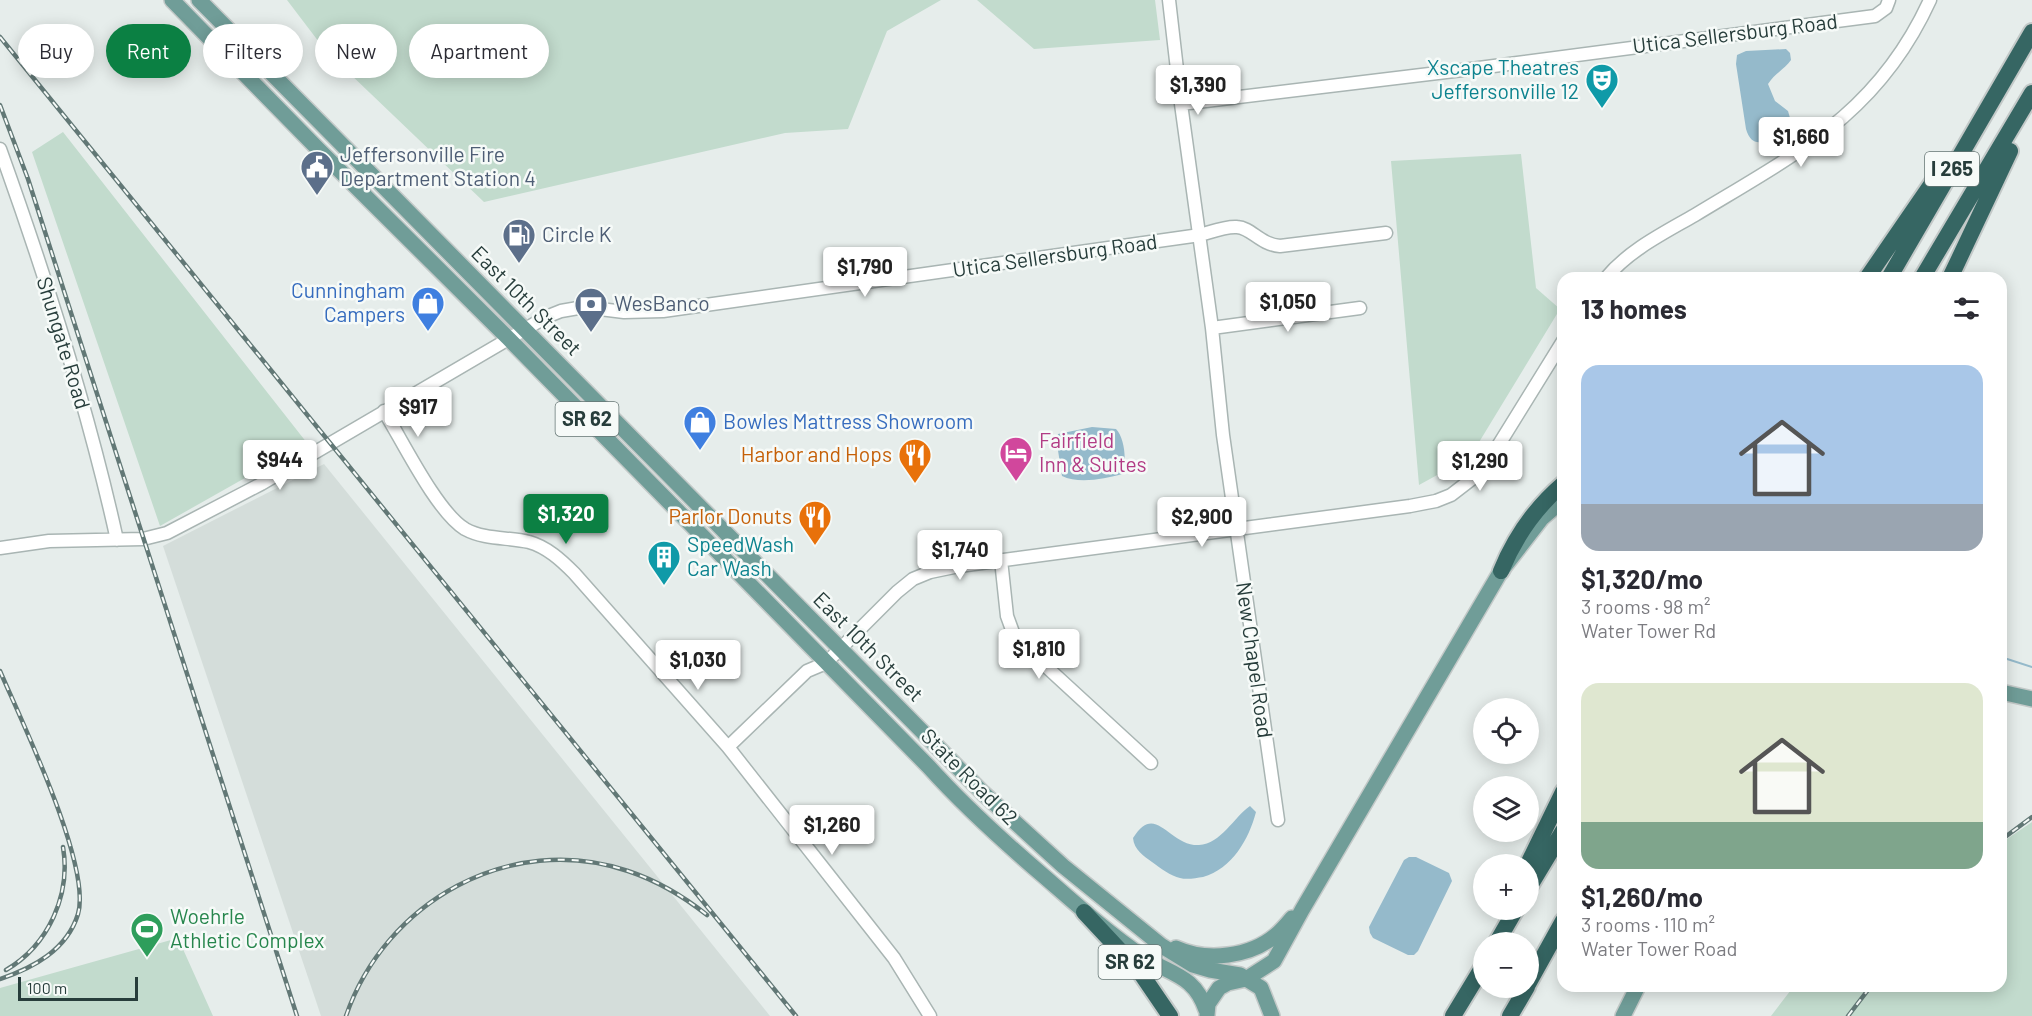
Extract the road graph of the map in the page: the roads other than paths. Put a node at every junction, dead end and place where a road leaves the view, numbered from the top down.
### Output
1 (172, 0) edge
2 (199, 0) edge
3 (1169, 0) edge
4 (1889, 0) edge
5 (1930, 0) edge
6 (2032, 32) edge
7 (2016, 60) junction
8 (2032, 93) edge
9 (1181, 104) junction
10 (2032, 109) edge
11 (0, 149) edge
12 (1386, 233) dead end
13 (1200, 235) junction
14 (1612, 272) edge
15 (1871, 272) edge
16 (1892, 272) edge
17 (1926, 272) edge
18 (1953, 272) edge
19 (1360, 308) dead end
20 (1212, 328) junction
21 (524, 329) junction
22 (509, 339) junction
23 (1557, 351) edge
24 (384, 411) junction
25 (1557, 490) edge
26 (1557, 505) edge
27 (1235, 528) junction
28 (117, 540) junction
29 (0, 548) edge
30 (1001, 560) junction
31 (1501, 571) junction
32 (840, 648) junction
33 (826, 663) junction
34 (2007, 693) edge
35 (2032, 699) edge
36 (728, 747) junction
37 (1150, 763) dead end
38 (1557, 804) edge
39 (1278, 820) dead end
40 (1557, 841) edge
41 (1533, 854) edge
42 (1539, 871) edge
43 (1302, 910) junction
44 (1084, 912) junction
45 (1557, 932) edge
46 (1149, 936) junction
47 (1539, 966) edge
48 (1240, 976) junction
49 (1473, 982) edge
50 (1635, 992) edge
51 (1521, 998) edge
52 (1207, 1013) edge
53 (930, 1016) edge
54 (1170, 1016) edge
55 (1272, 1016) edge
56 (1453, 1016) edge
57 (1510, 1016) edge
58 (1623, 1016) edge

1 - 22 main road, State Road 62 / SR 62
2 - 21 main road, East 10th Street / SR 62
3 - 9 street, New Chapel Road
4 - 9 street, Utica Sellersburg Road
5 - 14 street
6 - 7 highway, I 265
7 - 15 highway
7 - 16 highway, I 265
8 - 17 highway, I 265
9 - 13 street, New Chapel Road
10 - 18 highway
11 - 28 street, Shungate Road
12 - 13 street, Utica Sellersburg Road
13 - 20 street, New Chapel Road
13 - 21 street, Utica Sellersburg Road
19 - 20 street
20 - 27 street, New Chapel Road
21 - 22 street, Utica Sellersburg Road
21 - 32 main road, East 10th Street / SR 62
22 - 24 street, Utica Sellersburg Road
22 - 33 main road, State Road 62 / SR 62
23 - 27 street
24 - 28 street, Utica Sellersburg Road
24 - 36 street
25 - 31 highway
26 - 31 main road
27 - 30 street
27 - 39 street, New Chapel Road
28 - 29 street, Utica Sellersburg Road
30 - 32 street
30 - 37 street
31 - 43 main road
32 - 33 street
32 - 46 main road, East 10th Street / SR 62
33 - 36 street
33 - 44 main road, State Road 62 / SR 62
34 - 35 main road
36 - 53 street
38 - 41 highway
40 - 42 highway
43 - 46 main road
43 - 48 main road
44 - 52 main road
44 - 54 highway, SR 62
45 - 47 highway
46 - 48 main road, East 10th Street / SR 62
48 - 52 main road
48 - 55 main road
49 - 56 highway
50 - 58 main road
51 - 57 highway

